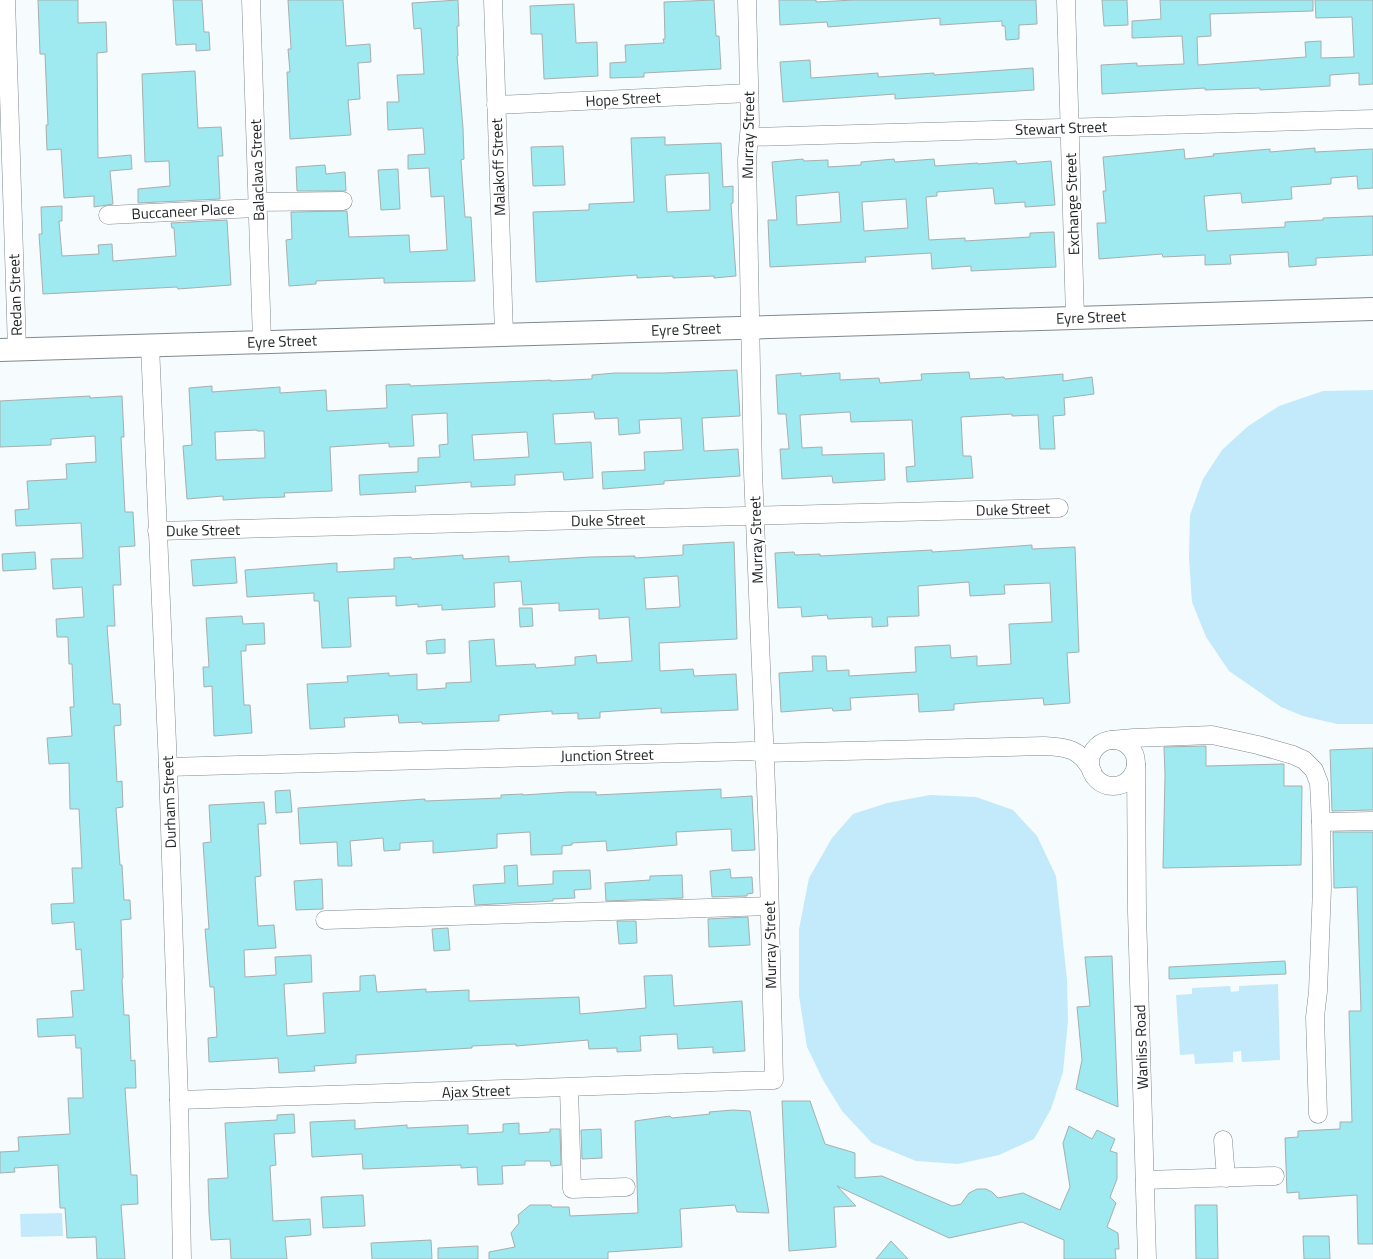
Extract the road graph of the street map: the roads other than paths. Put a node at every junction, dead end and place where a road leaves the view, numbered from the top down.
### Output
1 (6, 0) edge
2 (251, 0) edge
3 (493, 0) edge
4 (747, 0) edge
5 (1066, 0) edge
6 (749, 93) junction
7 (496, 105) junction
8 (1373, 119) edge
9 (1070, 128) junction
10 (750, 137) junction
11 (343, 201) dead end
12 (258, 205) junction
13 (108, 215) dead end
14 (1373, 309) edge
15 (1075, 318) junction
16 (751, 327) junction
17 (504, 335) junction
18 (262, 341) junction
19 (150, 345) junction
20 (8, 349) edge
21 (1059, 508) dead end
22 (756, 516) junction
23 (157, 531) junction
24 (1157, 737) junction
25 (1109, 741) junction
26 (1044, 746) junction
27 (764, 754) junction
28 (1136, 762) junction
29 (168, 768) junction
30 (1097, 777) junction
31 (1373, 821) edge
32 (1321, 822) junction
33 (1135, 834) junction
34 (770, 906) junction
35 (325, 920) dead end
36 (774, 1080) joint
37 (569, 1088) junction
38 (179, 1100) junction
39 (1318, 1114) dead end
40 (1223, 1140) dead end
41 (1275, 1176) dead end
42 (1226, 1178) junction
43 (1145, 1180) junction
44 (626, 1187) dead end
45 (182, 1259) edge
46 (1147, 1259) edge

1 - 20 street, Redan Street
2 - 12 street, Balaclava Street
3 - 7 street, Malakoff Street
4 - 6 street, Murray Street
5 - 9 street, Exchange Street
6 - 7 street, Hope Street
6 - 10 street, Murray Street
7 - 17 street, Malakoff Street
8 - 9 street, Stewart Street
9 - 10 street, Stewart Street
9 - 15 street, Exchange Street
10 - 16 street, Murray Street
11 - 12 street, Buccaneer Place
12 - 13 street, Buccaneer Place
12 - 18 street, Balaclava Street
14 - 15 main road, Eyre Street
15 - 16 main road, Eyre Street
16 - 17 main road, Eyre Street
16 - 22 street, Murray Street
17 - 18 main road, Eyre Street
18 - 19 main road, Eyre Street
19 - 20 main road, Eyre Street
19 - 23 street, Durham Street
21 - 22 street, Duke Street
22 - 23 street, Duke Street
22 - 27 street, Murray Street
23 - 29 street, Durham Street
24 - 25 street, Junction Street
24 - 28 street
24 - 32 street, Junction Street
25 - 26 street, Junction Street
25 - 28 street
25 - 30 street
26 - 27 street, Junction Street
26 - 30 street, Junction Street
27 - 29 street, Junction Street
27 - 34 street, Murray Street
28 - 30 street
28 - 33 street, Wanliss Road
29 - 38 street, Durham Street
30 - 33 street, Wanliss Road
31 - 32 street
32 - 39 street, Junction Street
33 - 43 street, Wanliss Road
34 - 35 street
34 - 36 street, Murray Street
36 - 37 street, Ajax Street
37 - 38 street, Ajax Street
37 - 44 street
38 - 45 street, Durham Street
40 - 42 street
41 - 42 street
42 - 43 street
43 - 46 street, Wanliss Road

